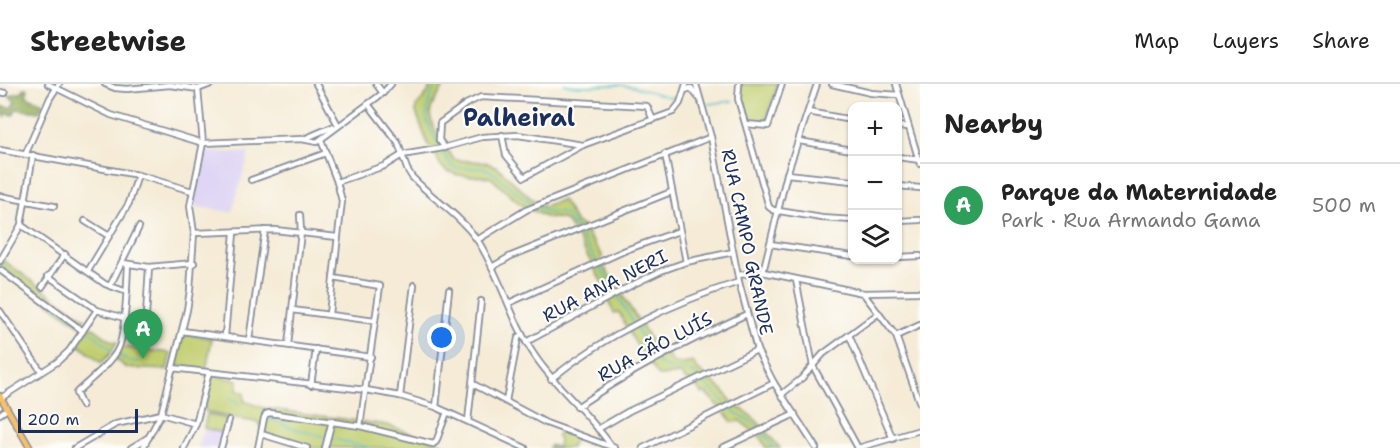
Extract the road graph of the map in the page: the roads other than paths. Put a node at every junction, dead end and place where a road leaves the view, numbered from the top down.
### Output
1 (48, 84) edge
2 (105, 84) edge
3 (211, 84) edge
4 (316, 84) edge
5 (376, 84) edge
6 (391, 84) edge
7 (694, 84) edge
8 (739, 84) edge
9 (782, 84) edge
10 (817, 84) edge
11 (832, 84) edge
12 (896, 84) edge
13 (170, 85) edge
14 (58, 86) edge
15 (685, 87) edge
16 (198, 89) junction
17 (383, 93) junction
18 (899, 95) junction
19 (699, 99) junction
20 (368, 104) junction
21 (808, 112) junction
22 (848, 119) edge
23 (653, 120) junction
24 (746, 124) junction
25 (336, 126) junction
26 (902, 126) edge
27 (908, 127) junction
28 (326, 132) junction
29 (312, 135) junction
30 (501, 135) junction
31 (711, 137) junction
32 (302, 140) junction
33 (321, 140) junction
34 (799, 141) junction
35 (314, 142) junction
36 (203, 143) junction
37 (583, 145) junction
38 (442, 148) junction
39 (848, 149) edge
40 (0, 150) edge
41 (26, 153) junction
42 (326, 153) junction
43 (665, 154) junction
44 (33, 155) junction
45 (402, 155) junction
46 (902, 158) edge
47 (920, 162) edge
48 (787, 174) junction
49 (138, 175) junction
50 (251, 180) dead end
51 (848, 181) edge
52 (337, 182) junction
53 (902, 186) edge
54 (920, 188) edge
55 (192, 191) junction
56 (671, 192) junction
57 (0, 196) edge
58 (26, 201) junction
59 (54, 206) dead end
60 (778, 210) junction
61 (300, 215) dead end
62 (848, 220) edge
63 (920, 220) edge
64 (85, 221) dead end
65 (902, 221) edge
66 (21, 225) junction
67 (139, 227) dead end
68 (265, 230) junction
69 (679, 231) junction
70 (301, 232) junction
71 (194, 233) junction
72 (234, 233) junction
73 (109, 236) junction
74 (337, 237) junction
75 (477, 240) junction
76 (770, 244) junction
77 (733, 252) junction
78 (65, 254) junction
79 (848, 255) edge
80 (920, 256) edge
81 (902, 257) edge
82 (1, 258) edge
83 (686, 262) junction
84 (194, 263) junction
85 (125, 264) junction
86 (149, 267) junction
87 (492, 267) junction
88 (0, 270) edge
89 (88, 271) junction
90 (763, 272) junction
91 (738, 275) junction
92 (48, 276) junction
93 (333, 279) junction
94 (796, 280) junction
95 (739, 282) junction
96 (414, 285) dead end
97 (110, 286) junction
98 (42, 287) dead end
99 (449, 290) dead end
100 (127, 292) junction
101 (920, 292) edge
102 (863, 293) junction
103 (481, 301) dead end
104 (509, 303) junction
105 (0, 310) edge
106 (97, 310) junction
107 (292, 310) junction
108 (879, 313) junction
109 (329, 314) junction
110 (747, 314) junction
111 (146, 316) dead end
112 (124, 318) junction
113 (375, 321) junction
114 (920, 325) edge
115 (84, 329) junction
116 (182, 331) junction
117 (522, 334) junction
118 (849, 335) junction
119 (225, 336) junction
120 (896, 336) junction
121 (249, 340) junction
122 (526, 342) junction
123 (288, 345) junction
124 (316, 349) junction
125 (757, 350) junction
126 (371, 357) junction
127 (813, 366) junction
128 (172, 368) junction
129 (41, 372) junction
130 (209, 372) junction
131 (551, 379) junction
132 (774, 383) junction
133 (473, 384) junction
134 (311, 385) junction
135 (366, 390) junction
136 (782, 394) junction
137 (400, 396) junction
138 (0, 397) edge
139 (506, 401) junction
140 (920, 404) edge
141 (82, 406) dead end
142 (436, 407) junction
143 (578, 407) junction
144 (8, 409) junction
145 (447, 412) junction
146 (0, 414) edge
147 (161, 414) junction
148 (795, 414) junction
149 (229, 420) dead end
150 (332, 421) junction
151 (468, 421) junction
152 (196, 424) junction
153 (360, 426) junction
154 (598, 429) junction
155 (920, 430) edge
156 (261, 434) junction
157 (149, 436) junction
158 (893, 439) junction
159 (436, 446) edge
160 (296, 447) edge
161 (326, 447) edge
162 (30, 448) edge
163 (75, 448) edge
164 (131, 448) edge
165 (143, 448) edge
166 (184, 448) edge
167 (221, 448) edge
168 (258, 448) edge
169 (307, 448) edge
170 (525, 448) edge
171 (613, 448) edge
172 (643, 448) edge
173 (722, 448) edge
174 (815, 448) edge
175 (858, 448) edge

1 - 14 street
2 - 13 street
3 - 16 street
4 - 25 street
5 - 17 street
6 - 17 street
7 - 19 street, RUA CAMPO GRANDE
8 - 24 street
9 - 24 street
10 - 21 street
11 - 18 street
12 - 18 street
13 - 16 street
14 - 36 street
14 - 41 street
15 - 19 street
15 - 23 street
16 - 36 street
17 - 20 street
18 - 27 street
19 - 31 street, RUA CAMPO GRANDE
20 - 25 street
20 - 45 street
21 - 22 street
21 - 34 street
23 - 37 street
23 - 38 street
24 - 60 street
25 - 28 street
26 - 27 street
27 - 47 street
28 - 29 street
28 - 33 street
29 - 32 street
29 - 35 street
30 - 37 street
30 - 37 street
30 - 38 street
31 - 43 street
31 - 77 street, RUA CAMPO GRANDE
32 - 35 street
32 - 36 street
33 - 35 street
33 - 42 street
34 - 39 street
34 - 48 street
36 - 55 street
38 - 45 street
40 - 41 street
41 - 44 street
42 - 50 street
42 - 52 street
43 - 56 street
43 - 75 street
44 - 49 street
44 - 58 street
45 - 52 street
45 - 75 street
46 - 47 street
48 - 51 street
48 - 60 street
49 - 55 street
49 - 73 street
52 - 74 street
53 - 54 street
55 - 71 street
56 - 69 street
56 - 87 street
57 - 58 street
58 - 59 street
58 - 66 street
60 - 62 street
60 - 76 street
61 - 70 street
63 - 65 street
64 - 73 street
66 - 78 street
66 - 82 street
67 - 85 street
68 - 70 street
68 - 72 street
68 - 121 street
69 - 83 street
69 - 104 street
70 - 74 street
70 - 107 street
71 - 72 street
71 - 84 street
72 - 119 street
73 - 89 street
74 - 93 street
75 - 87 street
76 - 79 street
76 - 90 street
77 - 83 street, RUA ANA NERI
77 - 91 street, RUA CAMPO GRANDE
78 - 89 street
78 - 92 street
80 - 81 street
83 - 122 street, RUA ANA NERI
84 - 86 street
84 - 116 street
85 - 86 street
85 - 97 street
85 - 100 street
86 - 111 street
87 - 104 street
88 - 115 street
89 - 97 street
90 - 91 street
90 - 94 street
91 - 95 street, RUA CAMPO GRANDE
92 - 98 street
92 - 106 street
93 - 109 street
93 - 113 street
94 - 102 street
94 - 127 street
95 - 110 street, RUA CAMPO GRANDE
95 - 131 street
96 - 137 street
97 - 100 street
99 - 142 street
100 - 112 street
101 - 102 street
102 - 108 street
103 - 133 street
104 - 117 street
105 - 129 street
106 - 112 street
106 - 115 street
107 - 109 street
107 - 123 street
108 - 118 street
108 - 120 street
109 - 113 street
110 - 125 street, RUA CAMPO GRANDE
110 - 143 street, RUA SÃO LUÍS
112 - 141 street
113 - 126 street
114 - 120 street
115 - 129 street
116 - 119 street
116 - 128 street
117 - 122 street
117 - 139 street
118 - 127 street
118 - 158 street
119 - 121 street
120 - 140 street
121 - 123 street
122 - 131 street
123 - 124 street
124 - 126 street
124 - 134 street
125 - 132 street, RUA CAMPO GRANDE
125 - 154 street
126 - 135 street
127 - 136 street
127 - 175 street
128 - 130 street
128 - 147 street
129 - 138 street
130 - 134 street
130 - 152 street
131 - 143 street
132 - 136 street, RUA CAMPO GRANDE
132 - 172 street
133 - 139 street
133 - 151 street
134 - 135 street
135 - 137 street
135 - 153 street
136 - 148 street, RUA CAMPO GRANDE
137 - 142 street
138 - 144 main road
139 - 171 street
142 - 145 street
143 - 154 street
144 - 146 street
144 - 162 main road
145 - 151 street
145 - 159 street
147 - 152 street
147 - 157 street
147 - 163 street
148 - 173 street
148 - 174 street, RUA CAMPO GRANDE
149 - 167 street
150 - 153 street
150 - 156 street
150 - 161 street
151 - 170 street
152 - 166 street
153 - 159 street
154 - 171 street
155 - 158 street
156 - 160 street
156 - 168 street
157 - 164 street
157 - 165 street
158 - 175 street
160 - 169 street

